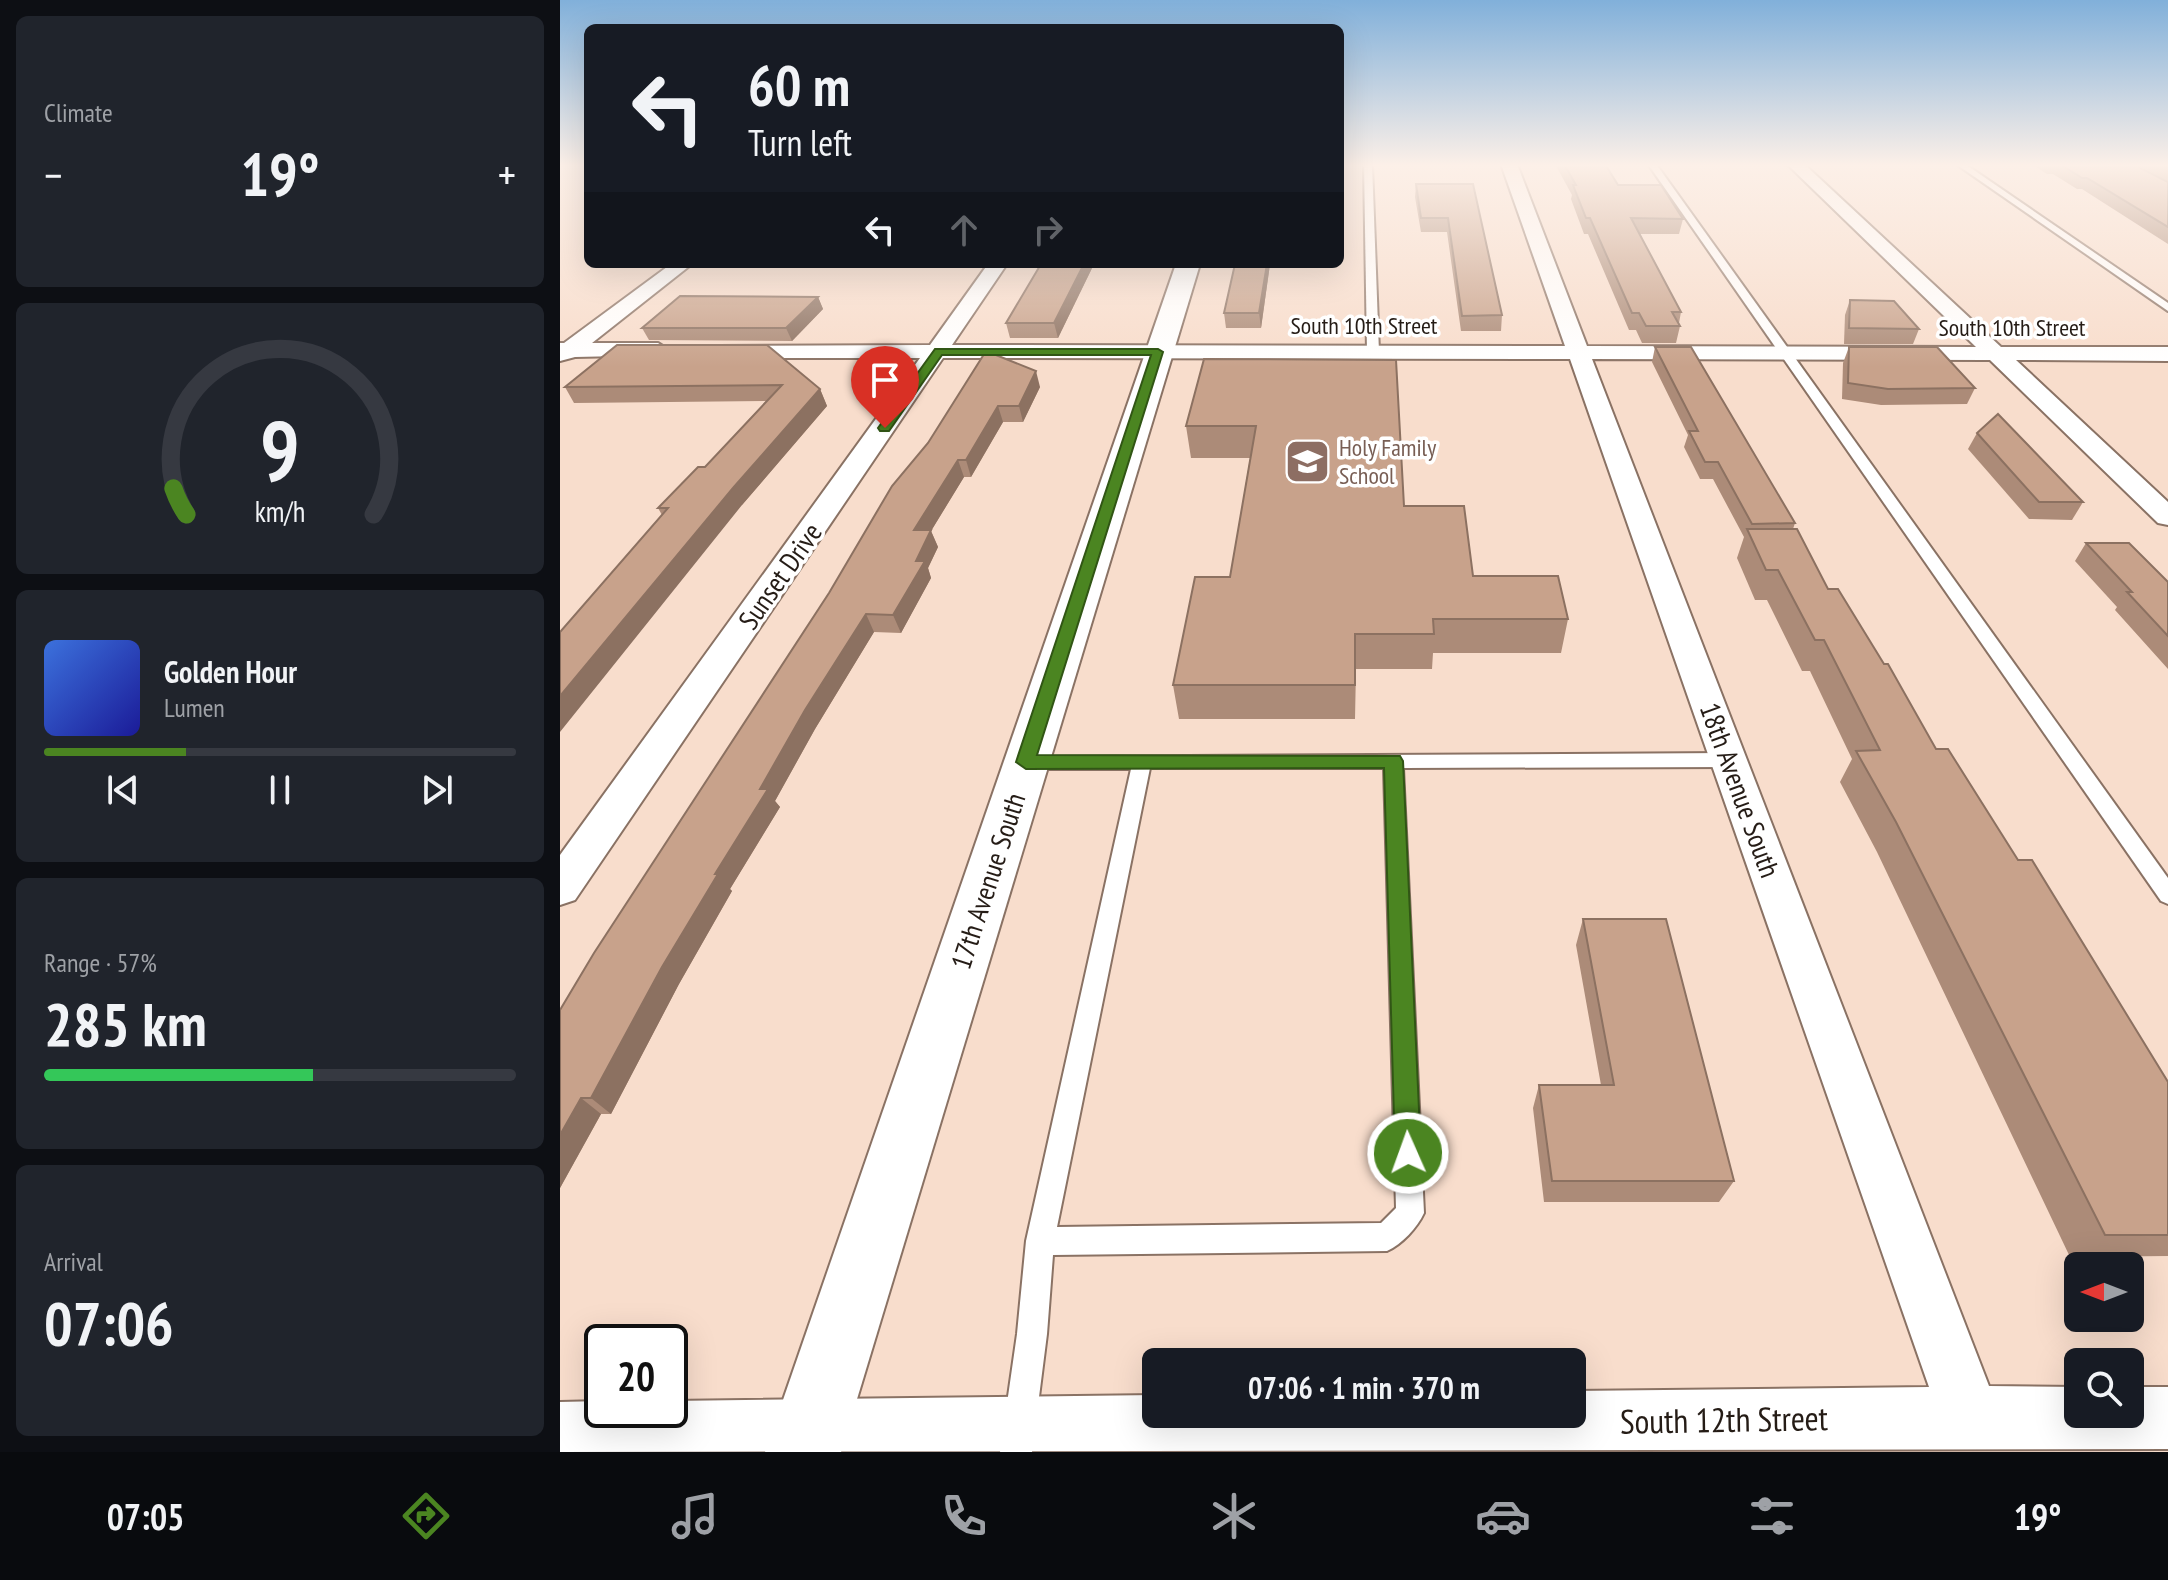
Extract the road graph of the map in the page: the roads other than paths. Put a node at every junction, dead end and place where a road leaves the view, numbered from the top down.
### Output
1 (1370, 232) edge
2 (1534, 232) edge
3 (1700, 232) edge
4 (1866, 232) edge
5 (2058, 232) edge
6 (678, 268) edge
7 (995, 268) edge
8 (1187, 268) edge
9 (2168, 308) edge
10 (678, 350) edge
11 (709, 351) edge
12 (563, 352) edge
13 (939, 352) junction
14 (1158, 352) junction
15 (1373, 352) junction
16 (1578, 353) junction
17 (1785, 353) junction
18 (1995, 354) junction
19 (2168, 354) edge
20 (2168, 517) edge
21 (1728, 760) junction
22 (1393, 761) junction
23 (1026, 762) junction
24 (1142, 762) junction
25 (560, 888) edge
26 (2168, 895) edge
27 (1040, 1241) junction
28 (1970, 1417) junction
29 (2168, 1418) edge
30 (560, 1433) edge
31 (1018, 1441) edge
32 (806, 1442) edge

1 - 15 lane
2 - 16 street, 18th Avenue South
3 - 17 lane
4 - 18 street
5 - 9 lane
6 - 12 street
7 - 13 street, Sunset Drive
8 - 14 street, 17th Avenue South
10 - 12 street
11 - 13 street, South 10th Street
13 - 14 street, South 10th Street
13 - 25 street, Sunset Drive
14 - 15 street, South 10th Street
14 - 23 street, 17th Avenue South
15 - 16 street, South 10th Street
16 - 17 street, South 10th Street
16 - 21 street, 18th Avenue South
17 - 18 street, South 10th Street
17 - 26 lane
18 - 19 street, South 10th Street
18 - 20 street
21 - 22 lane
21 - 28 street, 18th Avenue South
22 - 24 lane
22 - 27 lane
23 - 24 lane
23 - 32 street, 17th Avenue South
24 - 27 lane
27 - 31 lane
28 - 29 street, South 12th Street
28 - 31 street, South 12th Street
30 - 32 street, South 12th Street
31 - 32 street, South 12th Street

